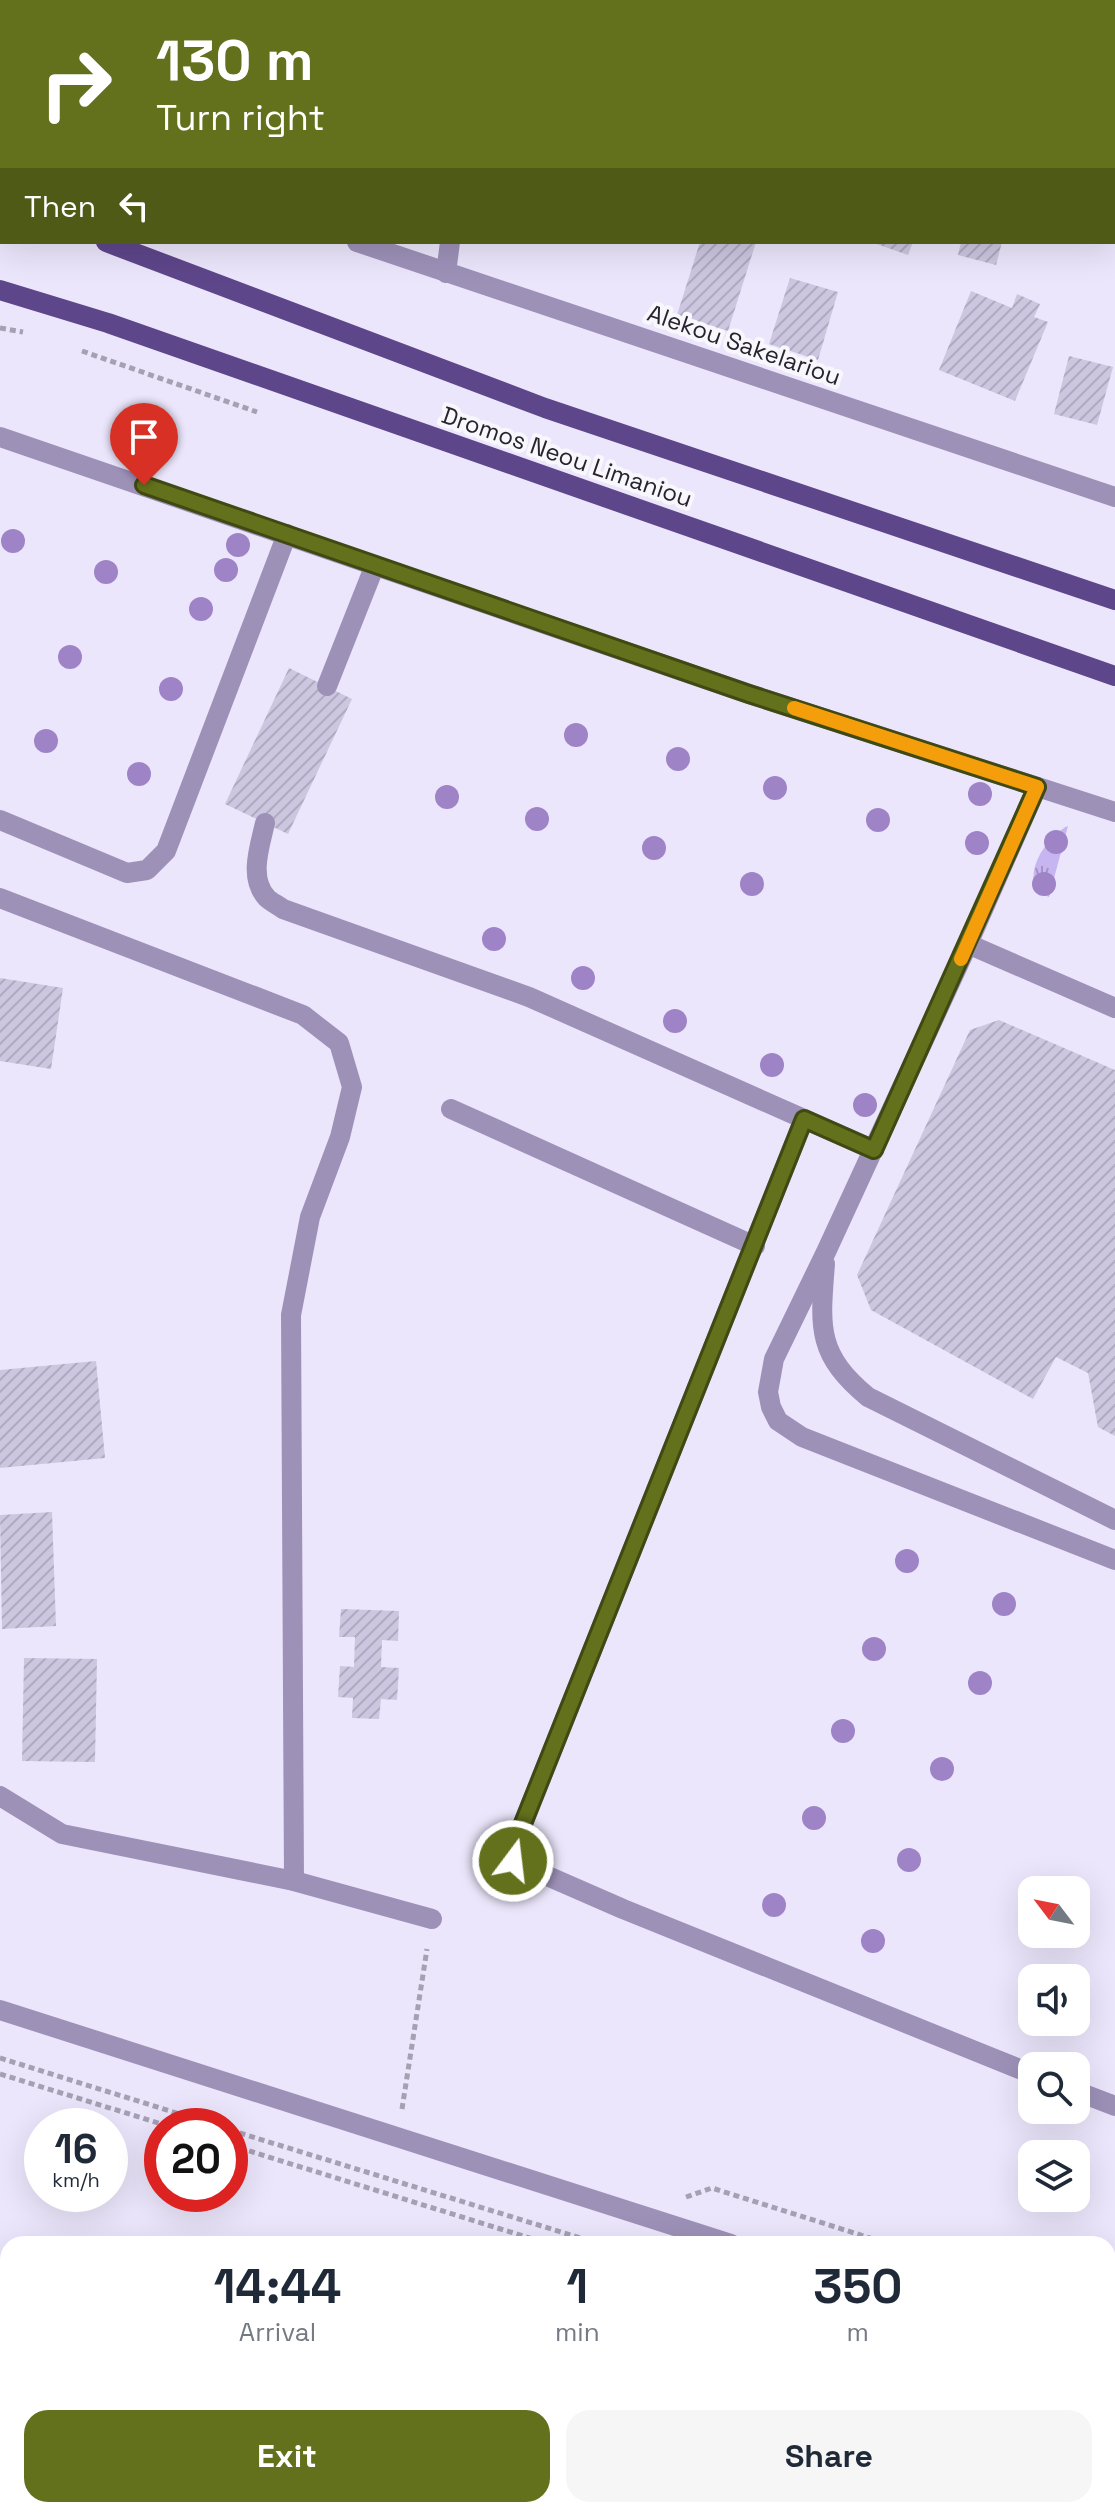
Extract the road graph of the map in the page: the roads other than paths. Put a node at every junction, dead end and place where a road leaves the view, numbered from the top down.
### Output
1 (111, 244) edge
2 (363, 244) edge
3 (450, 244) edge
4 (446, 273) junction
5 (0, 290) edge
6 (0, 437) edge
7 (1115, 497) edge
8 (287, 534) junction
9 (375, 565) junction
10 (1115, 600) edge
11 (1115, 676) edge
12 (327, 686) dead end
13 (1037, 787) junction
14 (1115, 812) edge
15 (0, 820) edge
16 (265, 823) dead end
17 (0, 898) edge
18 (968, 944) junction
19 (1115, 1008) edge
20 (451, 1109) dead end
21 (804, 1119) junction
22 (874, 1150) junction
23 (755, 1246) junction
24 (826, 1252) junction
25 (1115, 1520) edge
26 (1115, 1560) edge
27 (0, 1796) edge
28 (294, 1881) junction
29 (432, 1919) road end
30 (0, 2010) edge
31 (1018, 2068) edge
32 (1090, 2096) edge
33 (1115, 2106) edge
34 (706, 2236) edge

1 - 10 main road, Dromos Neou Limaniou
2 - 4 street, Alekou Sakelariou
3 - 4 street
4 - 7 street, Alekou Sakelariou
5 - 11 main road, Dromos Neou Limaniou
6 - 8 street
8 - 9 street
8 - 15 street
9 - 12 street
9 - 13 street
13 - 14 street
13 - 18 street
16 - 21 street
17 - 28 street
18 - 19 street
18 - 22 street
20 - 23 street
21 - 22 street
21 - 23 street
22 - 24 street
23 - 31 street
24 - 25 street
24 - 26 street
27 - 28 street
28 - 29 street
30 - 34 street
32 - 33 street

